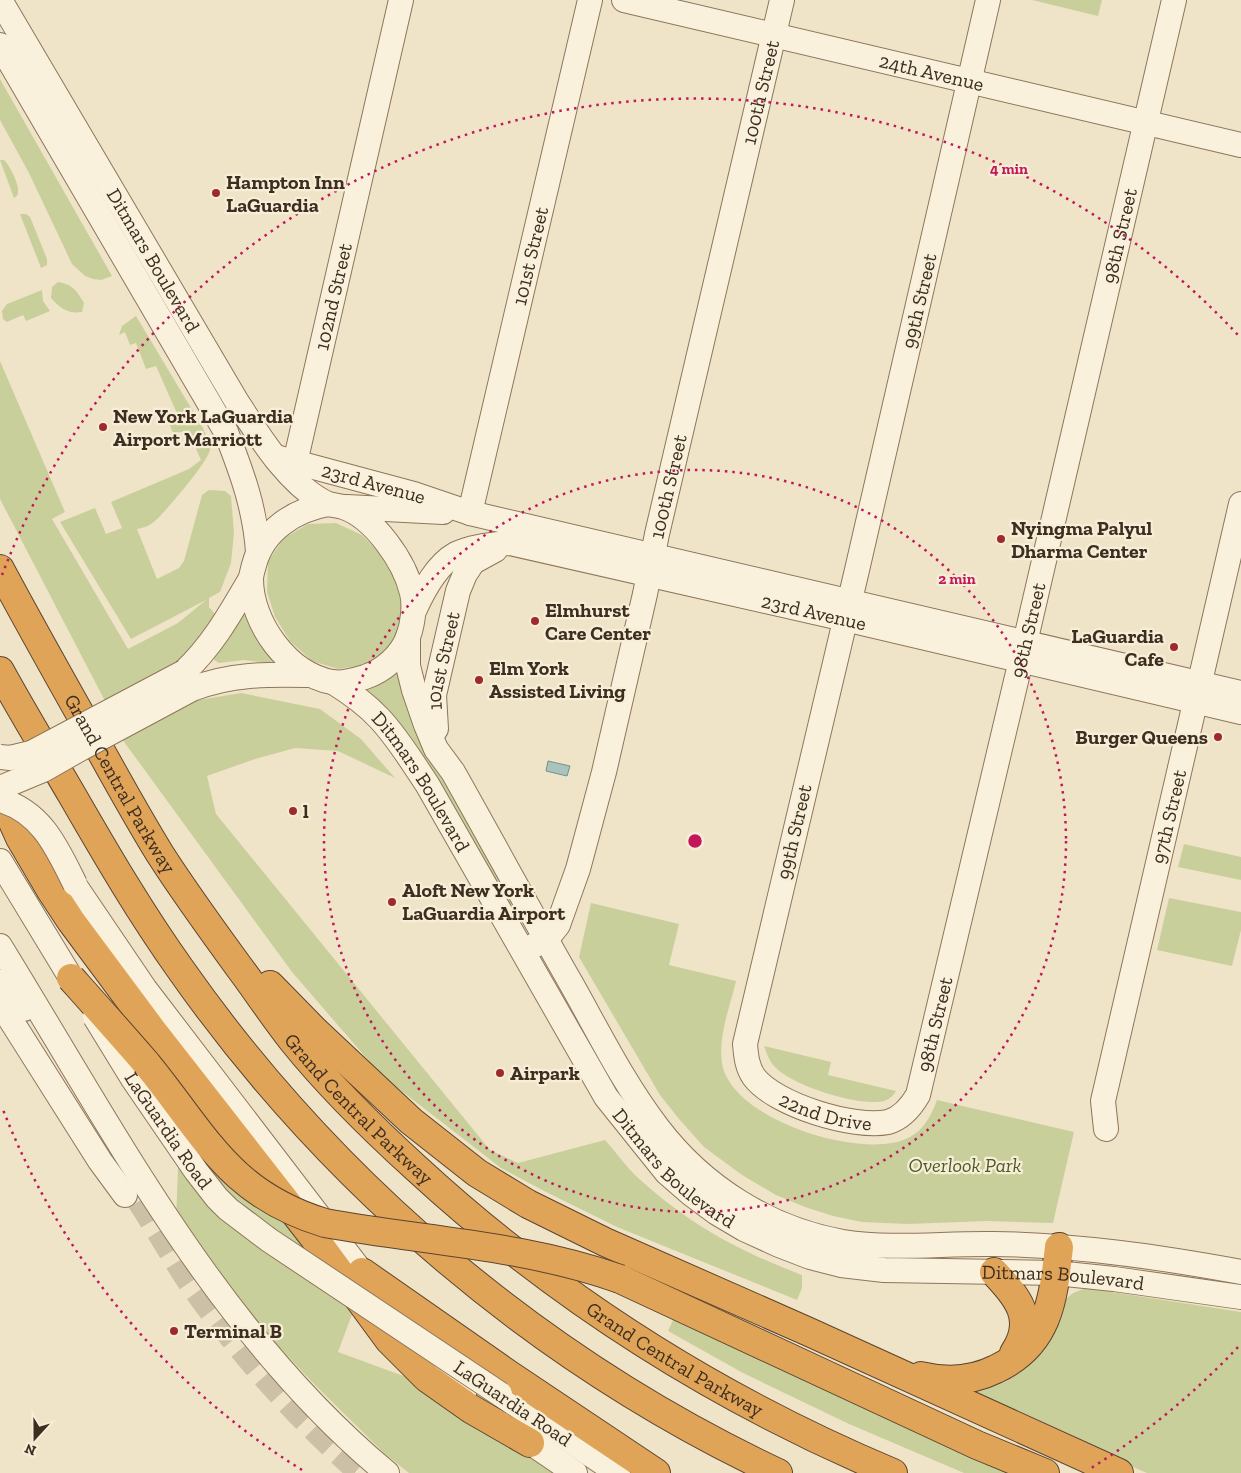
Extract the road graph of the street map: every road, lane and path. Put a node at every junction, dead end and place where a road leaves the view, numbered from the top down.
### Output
1 (0, 0) edge
2 (401, 0) edge
3 (590, 0) edge
4 (624, 0) edge
5 (782, 0) edge
6 (988, 0) edge
7 (1174, 0) edge
8 (655, 4) edge
9 (773, 35) junction
10 (0, 44) edge
11 (969, 81) junction
12 (1145, 122) junction
13 (1241, 145) edge
14 (287, 465) junction
15 (1241, 504) edge
16 (336, 506) junction
17 (470, 513) junction
18 (510, 543) junction
19 (258, 552) junction
20 (651, 565) junction
21 (0, 569) edge
22 (250, 578) junction
23 (847, 610) junction
24 (414, 611) junction
25 (408, 637) junction
26 (1023, 651) junction
27 (0, 671) edge
28 (308, 674) junction
29 (188, 680) junction
30 (332, 682) junction
31 (1198, 693) junction
32 (1241, 693) edge
33 (1241, 712) edge
34 (80, 749) junction
35 (0, 757) edge
36 (453, 772) junction
37 (0, 773) edge
38 (0, 788) edge
39 (0, 793) edge
40 (0, 800) edge
41 (0, 817) edge
42 (0, 861) edge
43 (75, 884) junction
44 (185, 892) junction
45 (546, 940) junction
46 (0, 946) edge
47 (522, 952) junction
48 (71, 978) junction
49 (0, 982) edge
50 (0, 987) edge
51 (0, 1003) edge
52 (24, 1009) dead end
53 (37, 1041) dead end
54 (744, 1044) joint
55 (920, 1085) joint
56 (1106, 1129) dead end
57 (125, 1195) tunnel mouth
58 (1059, 1247) junction
59 (362, 1272) junction
60 (994, 1272) junction
61 (1241, 1272) edge
62 (1056, 1273) junction
63 (1241, 1297) edge
64 (809, 1332) junction
65 (1000, 1368) junction
66 (530, 1443) junction
67 (387, 1473) edge
68 (575, 1473) edge
69 (618, 1473) edge
70 (656, 1473) edge
71 (778, 1473) edge
72 (893, 1473) edge
73 (1045, 1473) edge
74 (1119, 1473) edge

1 - 14 street, Ditmars Boulevard
2 - 14 street, 102nd Street
3 - 17 street, 101st Street
4 - 8 street, 24th Avenue
5 - 9 street, 100th Street
6 - 11 street, 99th Street
7 - 12 street, 98th Street
8 - 9 street, 24th Avenue
9 - 11 street, 24th Avenue
9 - 20 street, 100th Street
10 - 19 street, Ditmars Boulevard
11 - 12 street, 24th Avenue
11 - 23 street, 99th Street
12 - 13 street, 24th Avenue
12 - 26 street, 98th Street
14 - 16 street, Ditmars Boulevard
14 - 17 street, 23rd Avenue
15 - 31 street, 97th Street
16 - 17 street, 23rd Avenue
16 - 19 street
16 - 24 street
17 - 20 street, 23rd Avenue
18 - 20 street, 23rd Avenue
18 - 24 street, 23rd Avenue
18 - 36 street, 101st Street
19 - 22 street
20 - 23 street, 23rd Avenue
20 - 45 street, 100th Street
21 - 44 highway, Grand Central Parkway
22 - 28 street
22 - 29 street
23 - 26 street, 23rd Avenue
23 - 54 street, 99th Street
24 - 25 street
25 - 30 street
25 - 36 street, Ditmars Boulevard
26 - 31 street, 23rd Avenue
26 - 55 street, 98th Street
27 - 71 highway
28 - 29 street
28 - 30 street
29 - 34 street, bridge
29 - 35 street, bridge
30 - 47 street, Ditmars Boulevard
31 - 32 street, 23rd Avenue
31 - 33 street, 23rd Avenue
31 - 56 street, 97th Street
34 - 37 street, bridge
34 - 38 street, bridge
36 - 45 street, Ditmars Boulevard
39 - 66 highway
40 - 43 street, bridge
41 - 43 street, bridge
42 - 48 street, LaGuardia Road
43 - 59 street, LaGuardia Road
44 - 64 highway
44 - 72 highway, Grand Central Parkway
45 - 47 street, 100th Street
45 - 58 street, Ditmars Boulevard
46 - 67 street
47 - 60 street, Ditmars Boulevard
48 - 69 street, LaGuardia Road, bridge
48 - 73 highway, bridge
49 - 52 street
50 - 53 street
51 - 57 street
54 - 55 street, 22nd Drive
58 - 61 street, Ditmars Boulevard
58 - 62 highway
59 - 66 street, LaGuardia Road
59 - 70 highway
60 - 62 street, Ditmars Boulevard
60 - 65 highway
62 - 63 street, Ditmars Boulevard
62 - 65 highway
64 - 65 highway
64 - 74 highway
66 - 68 street, LaGuardia Road

